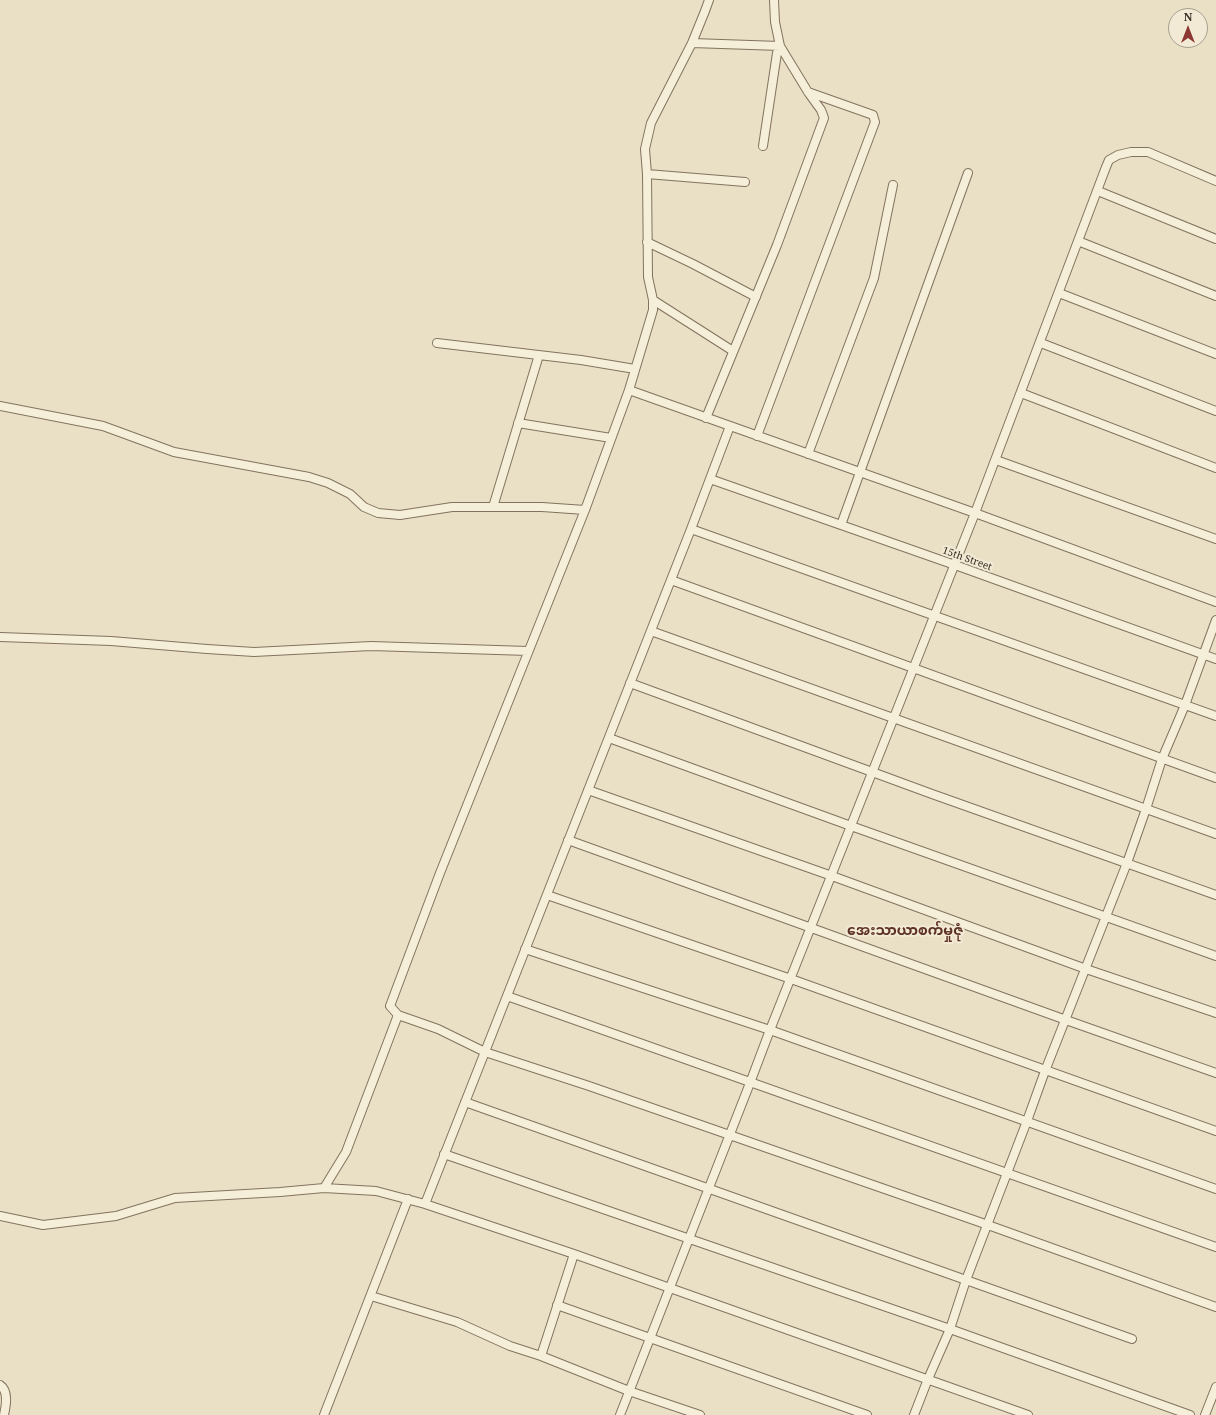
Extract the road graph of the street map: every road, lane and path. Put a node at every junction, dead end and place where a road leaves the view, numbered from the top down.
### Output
1 (709, 0) edge
2 (774, 0) edge
3 (692, 43) junction
4 (780, 46) junction
5 (808, 92) junction
6 (763, 146) dead end
7 (968, 173) dead end
8 (647, 174) junction
9 (1216, 181) edge
10 (745, 182) dead end
11 (894, 185) dead end
12 (1098, 191) junction
13 (1216, 239) edge
14 (1078, 241) junction
15 (647, 242) junction
16 (1059, 292) junction
17 (1216, 296) edge
18 (756, 297) junction
19 (653, 300) junction
20 (437, 343) dead end
21 (1041, 343) junction
22 (733, 351) junction
23 (1216, 354) edge
24 (539, 355) junction
25 (635, 369) junction
26 (629, 390) junction
27 (1021, 393) junction
28 (0, 406) edge
29 (1216, 411) edge
30 (706, 418) junction
31 (518, 423) junction
32 (730, 426) junction
33 (757, 436) junction
34 (611, 438) junction
35 (808, 454) junction
36 (996, 460) junction
37 (1216, 468) edge
38 (860, 473) junction
39 (710, 479) junction
40 (493, 507) junction
41 (585, 510) junction
42 (975, 513) junction
43 (841, 525) junction
44 (691, 529) junction
45 (1216, 539) edge
46 (955, 565) junction
47 (671, 580) junction
48 (1216, 602) edge
49 (935, 616) junction
50 (1216, 620) edge
51 (651, 631) junction
52 (0, 637) edge
53 (528, 651) junction
54 (1203, 655) junction
55 (1216, 659) edge
56 (914, 668) junction
57 (630, 683) junction
58 (1185, 705) junction
59 (1216, 716) edge
60 (894, 719) junction
61 (609, 738) junction
62 (1162, 759) junction
63 (873, 772) junction
64 (1216, 778) edge
65 (588, 790) junction
66 (1146, 809) junction
67 (851, 826) junction
68 (1216, 834) edge
69 (568, 840) junction
70 (1126, 862) junction
71 (832, 876) junction
72 (1216, 894) edge
73 (547, 895) junction
74 (1106, 917) junction
75 (811, 928) junction
76 (525, 949) junction
77 (1216, 956) edge
78 (1086, 969) junction
79 (791, 979) junction
80 (506, 996) junction
81 (1216, 1013) edge
82 (398, 1015) junction
83 (1066, 1020) junction
84 (770, 1030) junction
85 (485, 1052) junction
86 (1046, 1071) junction
87 (1216, 1073) edge
88 (750, 1083) junction
89 (465, 1102) junction
90 (1027, 1121) junction
91 (1216, 1131) edge
92 (730, 1135) junction
93 (444, 1154) junction
94 (1008, 1173) junction
95 (324, 1188) junction
96 (708, 1189) junction
97 (1216, 1189) edge
98 (408, 1199) junction
99 (425, 1204) junction
100 (0, 1216) edge
101 (988, 1225) junction
102 (689, 1239) junction
103 (1216, 1247) edge
104 (574, 1254) junction
105 (966, 1280) junction
106 (669, 1288) junction
107 (370, 1296) junction
108 (557, 1305) junction
109 (1216, 1307) edge
110 (950, 1329) junction
111 (650, 1338) junction
112 (1132, 1339) dead end
113 (541, 1356) junction
114 (928, 1379) junction
115 (0, 1385) edge
116 (1216, 1387) edge
117 (629, 1391) junction
118 (4, 1415) edge
119 (324, 1415) edge
120 (620, 1415) edge
121 (700, 1415) edge
122 (867, 1415) edge
123 (914, 1415) edge
124 (1028, 1415) edge
125 (1190, 1415) edge
126 (1205, 1415) edge

1 - 3 street
2 - 4 street
3 - 4 street
3 - 8 street
4 - 5 street
4 - 6 street
5 - 18 street
5 - 33 street
7 - 38 street
8 - 10 street
8 - 15 street
9 - 12 street
11 - 35 street
12 - 13 street
12 - 14 street
14 - 16 street
14 - 17 street
15 - 18 street
15 - 19 street
16 - 21 street
16 - 23 street
18 - 22 street
19 - 22 street
19 - 25 street
20 - 24 street
21 - 27 street
21 - 29 street
22 - 30 street
24 - 25 street
24 - 31 street
25 - 26 street
26 - 30 street
26 - 34 street
27 - 36 street
27 - 37 street
28 - 40 street
30 - 32 street
31 - 34 street
31 - 40 street
32 - 33 street
32 - 39 street
33 - 35 street
34 - 41 street
35 - 38 street
36 - 42 street
36 - 45 street
38 - 42 street
38 - 43 street
39 - 43 street, 15th Street
39 - 44 street
40 - 41 street
41 - 53 street
42 - 46 street
42 - 48 street
43 - 46 street, 15th Street
44 - 47 street
44 - 49 street
46 - 49 street
46 - 54 street, 15th Street
47 - 51 street
47 - 56 street
49 - 56 street
49 - 58 street
50 - 54 street
51 - 57 street
51 - 60 street
52 - 53 street
53 - 82 street
54 - 55 street, 15th Street
54 - 58 street
56 - 60 street
56 - 62 street
57 - 61 street
57 - 63 street
58 - 59 street
58 - 62 street
60 - 63 street
60 - 66 street
61 - 65 street
61 - 67 street
62 - 64 street
62 - 66 street
63 - 67 street
63 - 70 street
65 - 69 street
65 - 71 street
66 - 68 street
66 - 70 street
67 - 71 street
67 - 74 street
69 - 73 street
69 - 75 street
70 - 72 street
70 - 74 street
71 - 75 street
71 - 78 street
73 - 76 street
73 - 79 street
74 - 77 street
74 - 78 street
75 - 79 street
75 - 83 street
76 - 80 street
76 - 84 street
78 - 81 street
78 - 83 street
79 - 84 street
79 - 86 street
80 - 85 street
80 - 88 street
82 - 85 street
82 - 95 street
83 - 86 street
83 - 87 street
84 - 88 street
84 - 90 street
85 - 89 street
85 - 92 street
86 - 90 street
86 - 91 street
88 - 92 street
88 - 94 street
89 - 93 street
89 - 96 street
90 - 94 street
90 - 97 street
92 - 96 street
92 - 101 street
93 - 99 street
93 - 102 street
94 - 101 street
94 - 103 street
95 - 98 street
95 - 100 street
96 - 102 street
96 - 105 street
98 - 99 street
98 - 107 street
99 - 104 street
101 - 105 street
101 - 109 street
102 - 106 street
102 - 110 street
104 - 106 street
104 - 108 street
105 - 110 street
105 - 112 street
106 - 111 street
106 - 114 street
107 - 113 street
107 - 119 street
108 - 111 street
108 - 113 street
110 - 114 street
110 - 125 street
111 - 117 street
111 - 122 street
113 - 117 street
114 - 123 street
114 - 124 street
115 - 118 street
116 - 126 street
117 - 120 street
117 - 121 street

